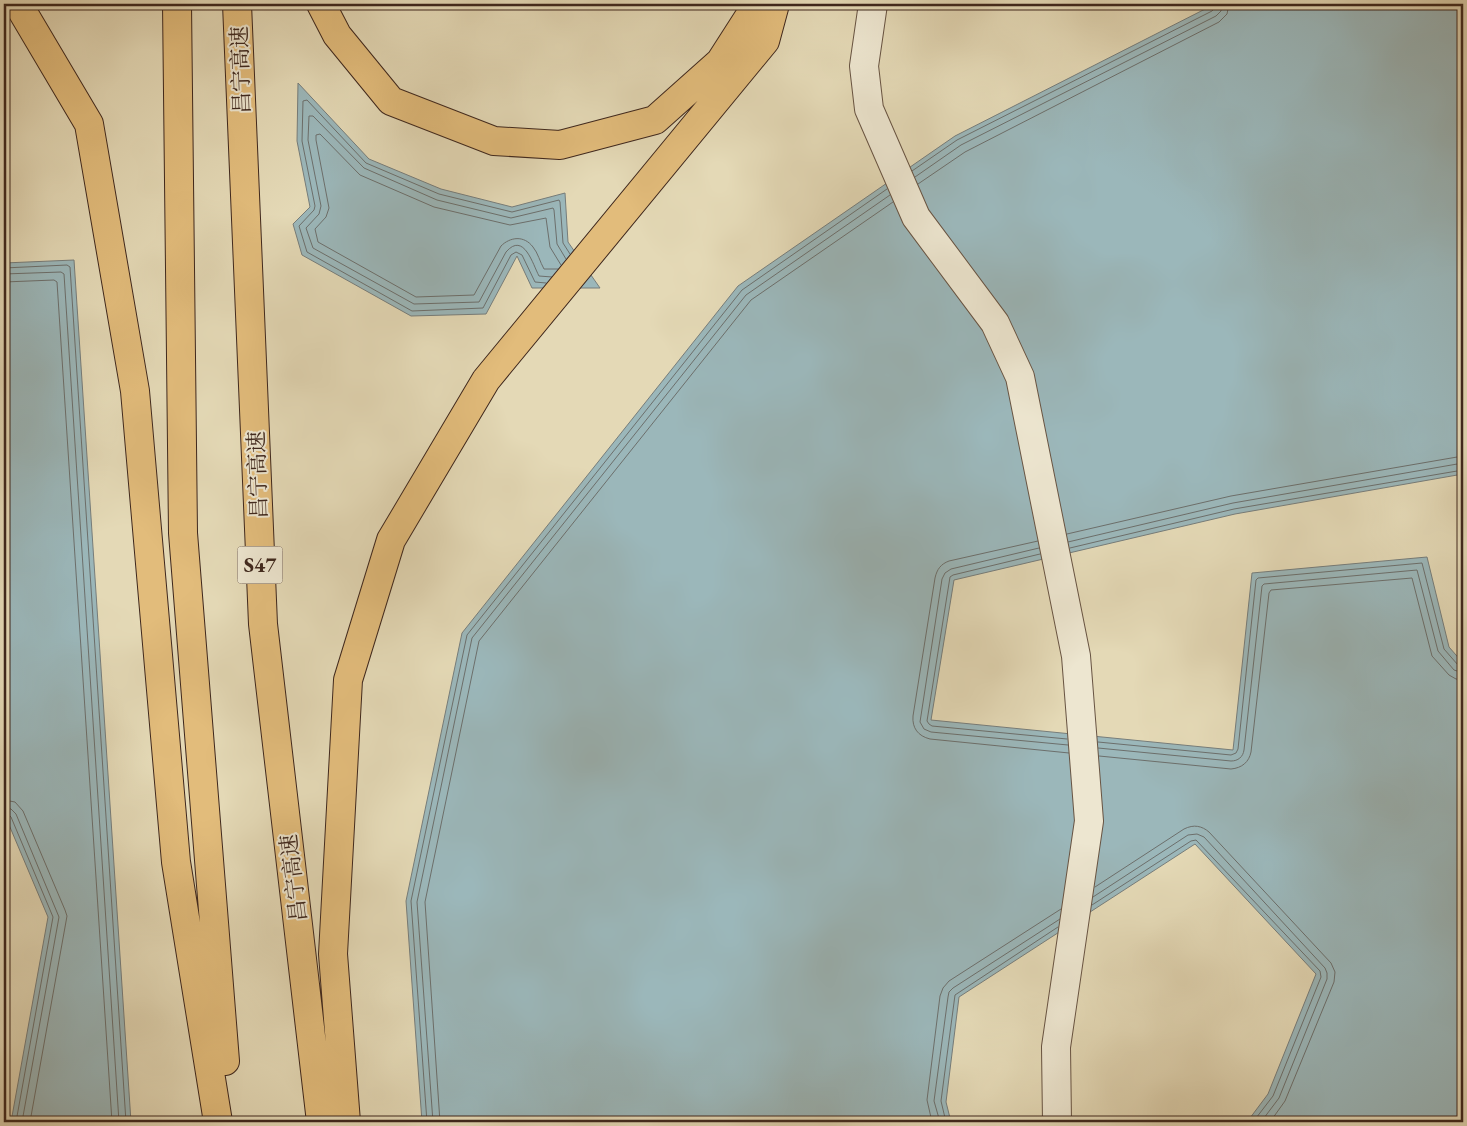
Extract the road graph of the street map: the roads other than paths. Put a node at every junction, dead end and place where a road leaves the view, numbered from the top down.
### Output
1 (18, 4) edge
2 (177, 4) edge
3 (238, 4) edge
4 (322, 4) edge
5 (756, 4) edge
6 (775, 4) edge
7 (873, 4) edge
8 (218, 1122) edge
9 (230, 1122) edge
10 (321, 1122) edge
11 (346, 1122) edge
12 (1057, 1122) edge

1 - 8 highway
2 - 9 highway
3 - 10 highway, 昌宁高速 / S47
4 - 5 highway
6 - 11 highway
7 - 12 street

